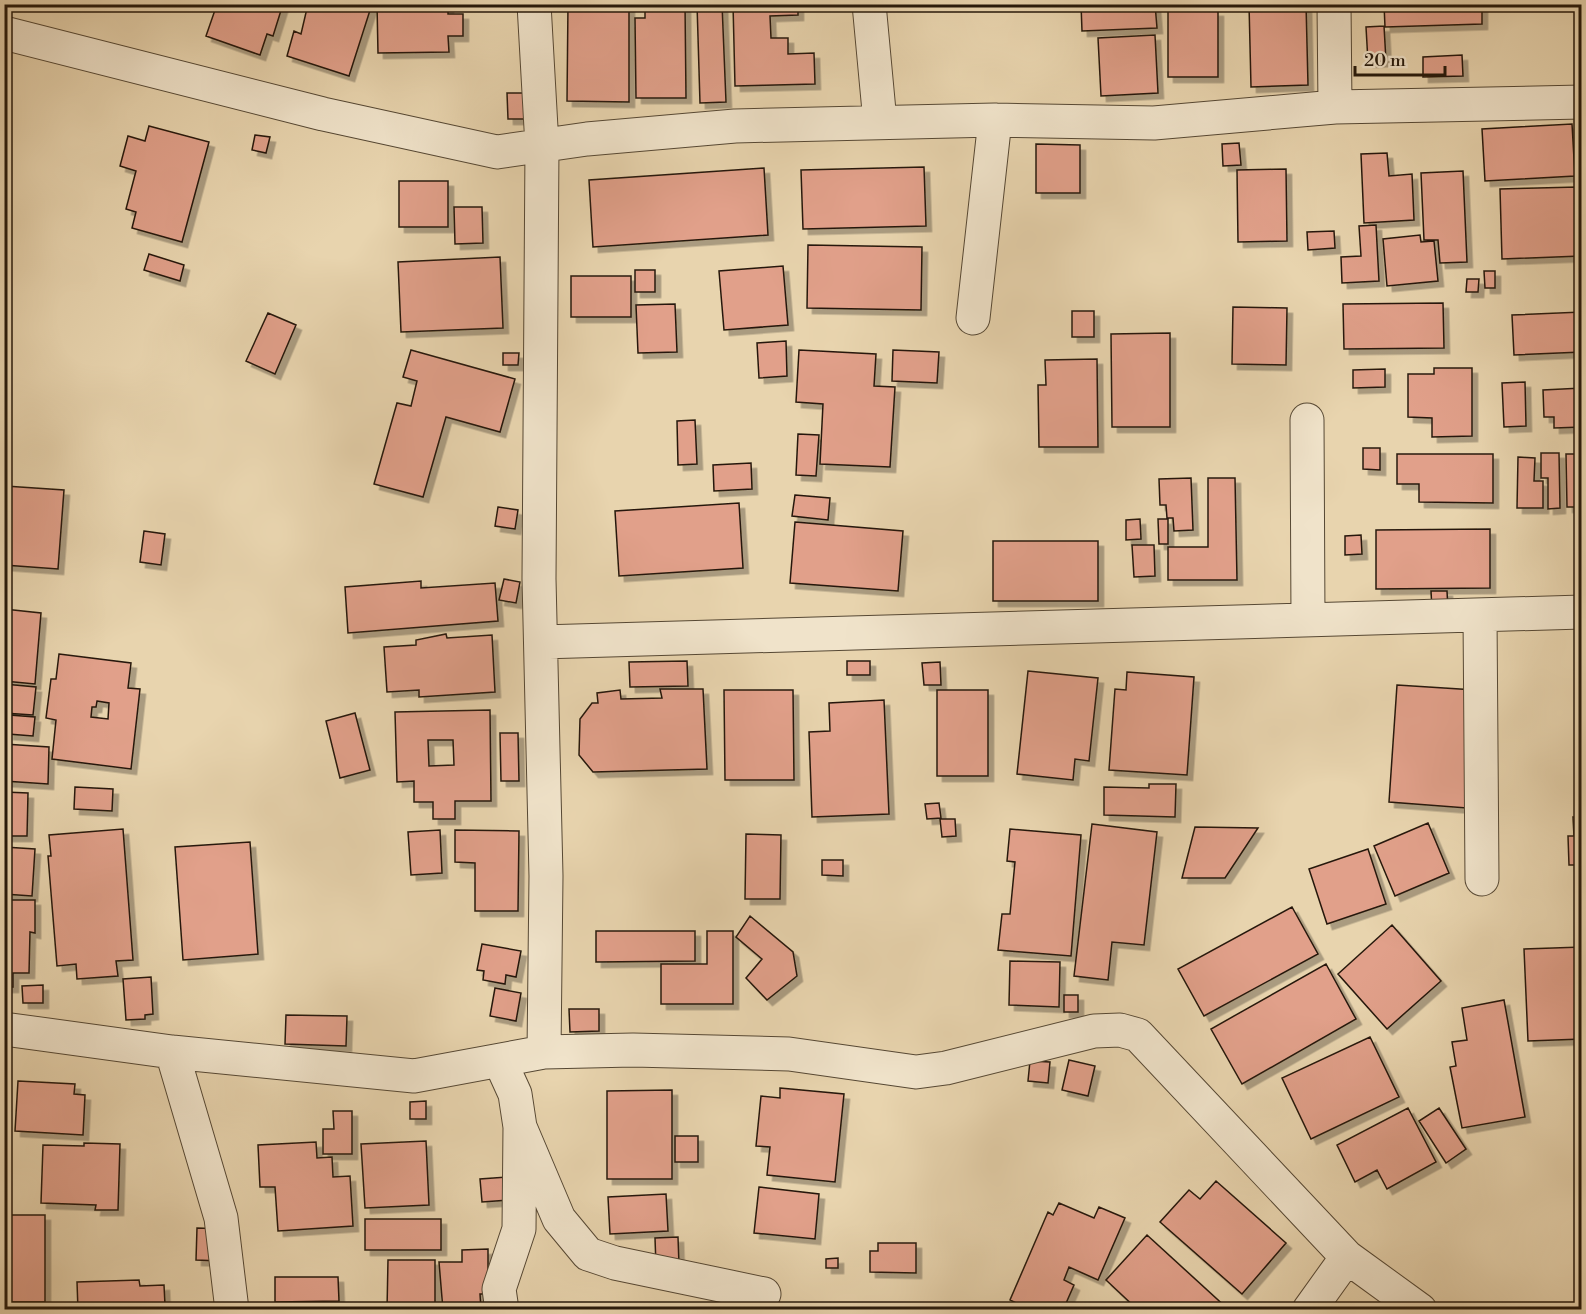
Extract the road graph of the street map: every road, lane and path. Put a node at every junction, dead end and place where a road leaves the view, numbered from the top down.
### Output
1 (534, 4) edge
2 (869, 4) edge
3 (1334, 4) edge
4 (4, 33) edge
5 (1581, 102) edge
6 (1335, 107) junction
7 (995, 120) junction
8 (880, 122) junction
9 (542, 146) junction
10 (973, 318) dead end
11 (1306, 420) dead end
12 (1581, 612) edge
13 (1480, 615) junction
14 (1308, 619) junction
15 (541, 642) junction
16 (1482, 879) dead end
17 (4, 1029) edge
18 (172, 1052) junction
19 (544, 1052) junction
20 (500, 1061) junction
21 (520, 1127) junction
22 (1347, 1257) junction
23 (764, 1294) dead end
24 (232, 1310) edge
25 (502, 1310) edge
26 (1309, 1310) edge
27 (1420, 1310) edge

1 - 9 street
2 - 8 street
3 - 6 street
4 - 9 street
5 - 6 street
6 - 7 street
7 - 8 street
7 - 10 street
8 - 9 street
9 - 15 street
11 - 14 street
12 - 13 street
13 - 14 street
13 - 16 street
14 - 15 street
15 - 19 street
17 - 18 street
18 - 20 street
18 - 24 street
19 - 20 street
19 - 22 street
20 - 21 street
21 - 23 street
21 - 25 street
22 - 26 street
22 - 27 street

